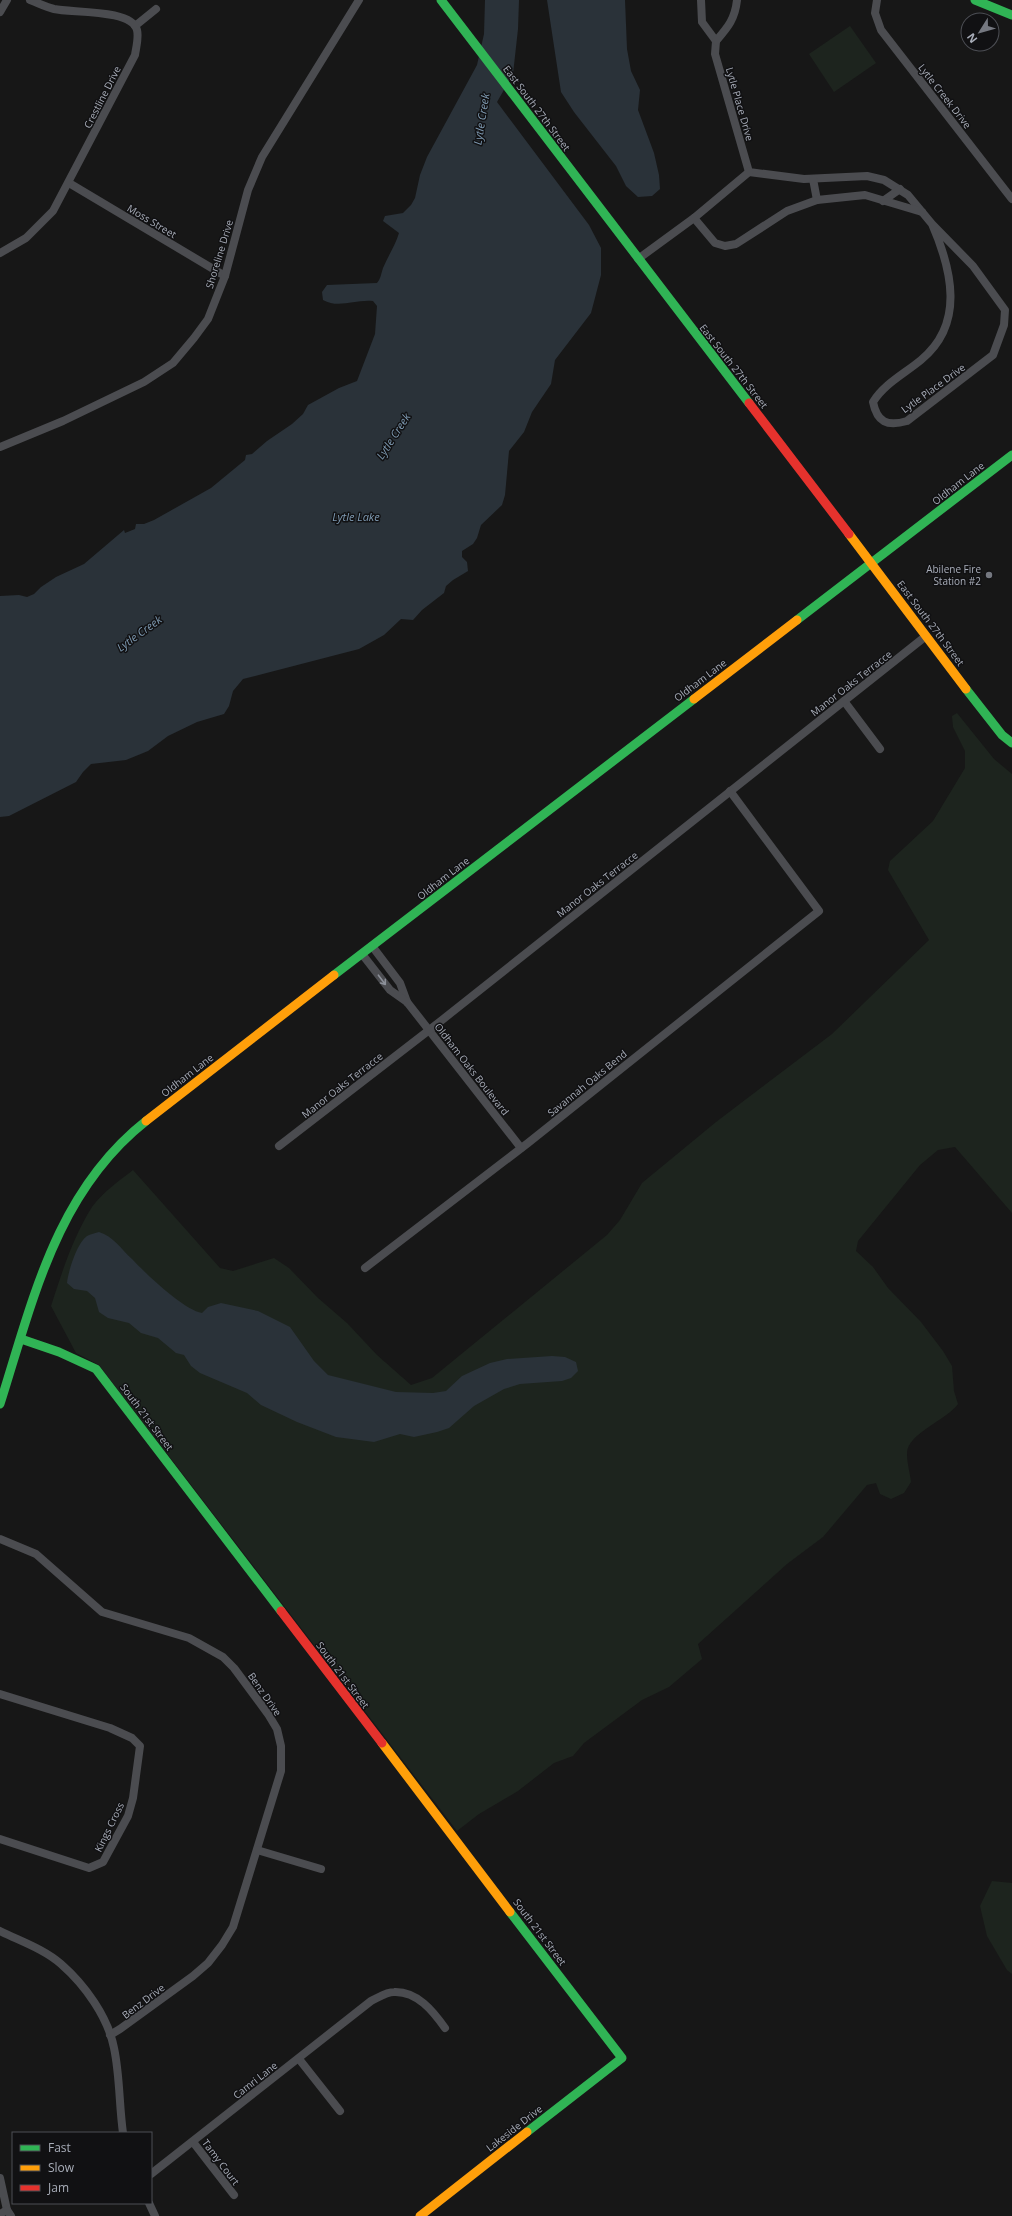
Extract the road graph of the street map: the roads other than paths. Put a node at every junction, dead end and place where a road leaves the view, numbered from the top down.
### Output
1 (6, 0) edge
2 (30, 0) edge
3 (360, 0) edge
4 (441, 0) edge
5 (701, 0) edge
6 (737, 0) edge
7 (876, 0) edge
8 (976, 0) edge
9 (156, 9) dead end
10 (0, 12) edge
11 (1012, 15) edge
12 (135, 26) junction
13 (716, 41) junction
14 (749, 172) junction
15 (812, 179) junction
16 (69, 183) junction
17 (900, 188) junction
18 (1012, 199) edge
19 (817, 200) junction
20 (883, 201) junction
21 (922, 212) junction
22 (694, 218) junction
23 (932, 224) junction
24 (0, 253) edge
25 (638, 259) junction
26 (225, 276) junction
27 (0, 448) edge
28 (1012, 455) edge
29 (872, 563) junction
30 (926, 636) junction
31 (844, 701) junction
32 (1012, 743) edge
33 (880, 749) dead end
34 (730, 791) junction
35 (372, 946) junction
36 (362, 954) junction
37 (406, 1002) junction
38 (429, 1030) junction
39 (279, 1146) dead end
40 (521, 1148) junction
41 (365, 1268) dead end
42 (21, 1339) junction
43 (0, 1404) edge
44 (0, 1539) edge
45 (0, 1694) edge
46 (0, 1839) edge
47 (257, 1850) junction
48 (320, 1869) dead end
49 (0, 1930) edge
50 (445, 2028) dead end
51 (110, 2035) junction
52 (622, 2058) joint
53 (299, 2059) junction
54 (340, 2111) dead end
55 (123, 2132) edge
56 (193, 2142) junction
57 (152, 2173) edge
58 (0, 2178) edge
59 (234, 2195) dead end
60 (149, 2204) edge
61 (6, 2213) edge
62 (155, 2216) edge
63 (420, 2216) edge

1 - 10 street
2 - 12 street
3 - 26 street, Shoreline Drive
4 - 25 main road, East South 27th Street
5 - 13 street
6 - 13 street
7 - 18 street, Lytle Creek Drive
8 - 11 main road
9 - 12 street
12 - 16 street, Crestline Drive
13 - 14 street, Lytle Place Drive
14 - 15 street, Lytle Place Drive
14 - 22 street
15 - 17 street, Lytle Place Drive
15 - 19 street
16 - 24 street, Crestline Drive
16 - 26 street, Moss Street
17 - 20 street
17 - 21 street, Lytle Place Drive
19 - 20 street
19 - 22 street
20 - 21 street
21 - 23 street, Lytle Place Drive
22 - 25 street
23 - 23 street, Lytle Place Drive
25 - 29 main road, East South 27th Street
26 - 27 street, Shoreline Drive
28 - 29 main road, Oldham Lane
29 - 30 main road, East South 27th Street
29 - 35 main road, Oldham Lane
30 - 31 street, Manor Oaks Terracce
30 - 32 main road, East South 27th Street
31 - 33 street
31 - 34 street, Manor Oaks Terracce
34 - 38 street, Manor Oaks Terracce
34 - 40 street, Savannah Oaks Bend
35 - 36 main road, Oldham Lane
35 - 37 street, Oldham Oaks Boulevard
36 -> 37 street, Oldham Oaks Boulevard
36 - 42 main road, Oldham Lane
37 - 38 street, Oldham Oaks Boulevard
38 - 39 street, Manor Oaks Terracce
38 - 40 street, Oldham Oaks Boulevard
40 - 41 street, Savannah Oaks Bend
42 - 43 main road, Oldham Lane
42 - 52 main road, South 21st Street
44 - 47 street, Benz Drive
45 - 46 street, Kings Cross
47 - 48 street
47 - 51 street, Benz Drive
49 - 51 street
50 - 53 street, Camri Lane
51 - 55 street
52 - 63 main road, Lakeside Drive
53 - 54 street
53 - 56 street, Camri Lane
56 - 57 street, Camri Lane
56 - 59 street, Tamy Court
58 - 61 street
60 - 62 street

